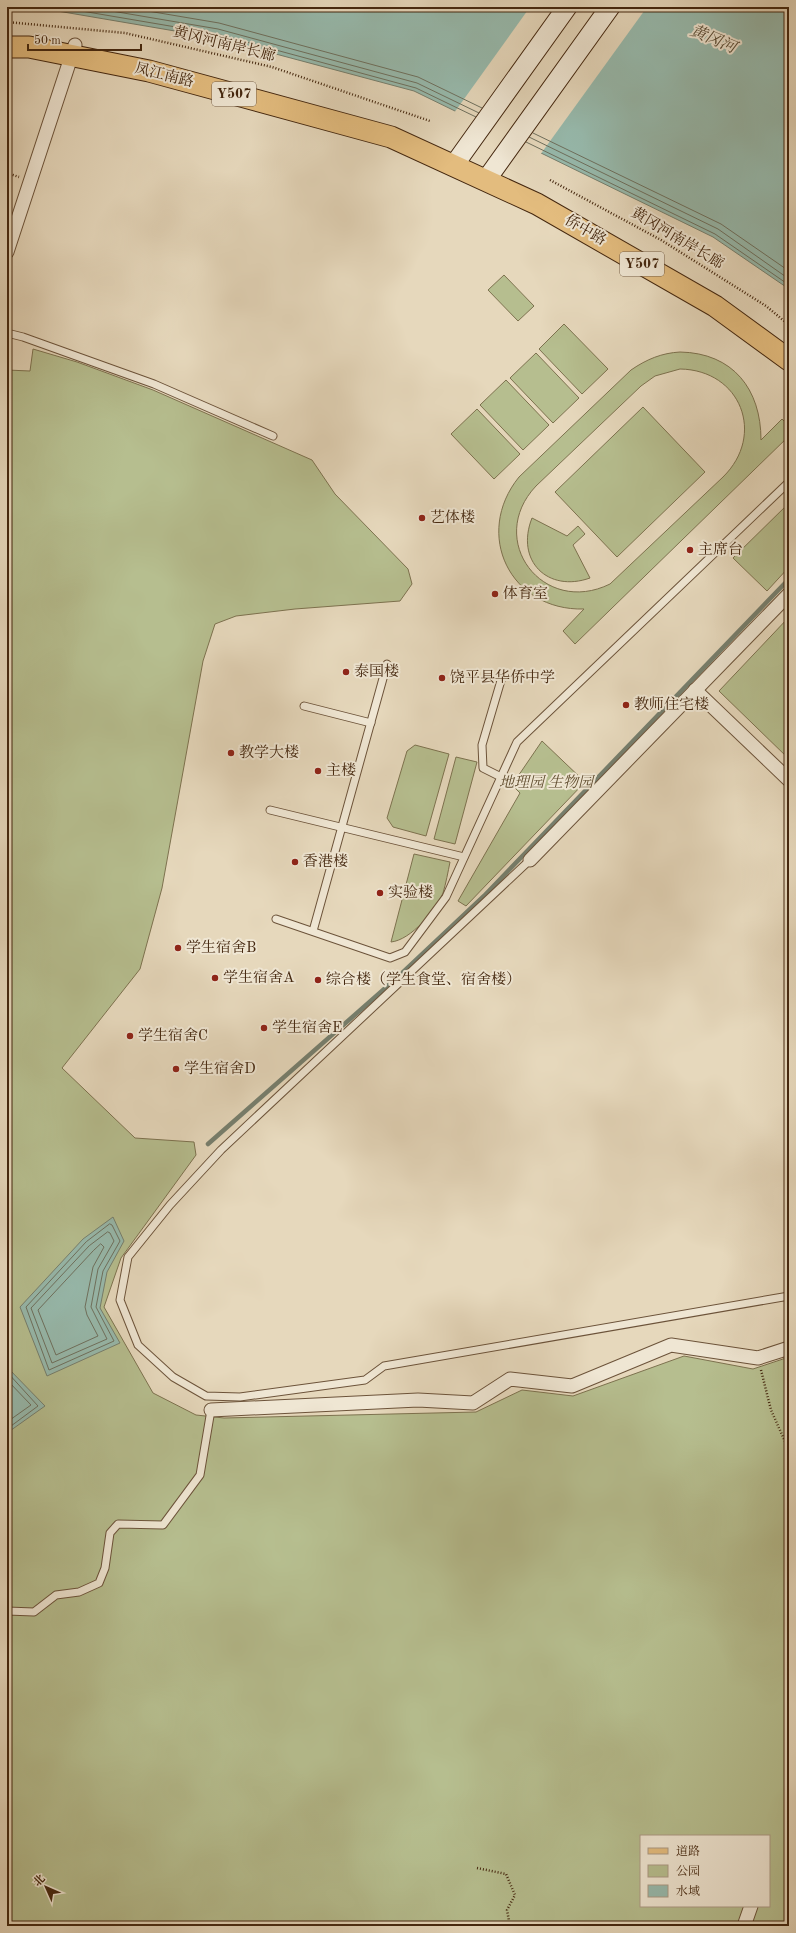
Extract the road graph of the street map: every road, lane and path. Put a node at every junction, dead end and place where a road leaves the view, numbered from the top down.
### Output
1 (567, 7) edge
2 (610, 7) edge
3 (7, 22) edge
4 (74, 45) dead end
5 (7, 47) edge
6 (430, 121) dead end
7 (454, 165) junction
8 (486, 180) junction
9 (550, 180) dead end
10 (7, 252) edge
11 (789, 325) edge
12 (7, 333) edge
13 (789, 360) edge
14 (273, 436) dead end
15 (789, 482) edge
16 (789, 594) edge
17 (387, 664) dead end
18 (502, 677) dead end
19 (696, 690) junction
20 (304, 706) dead end
21 (371, 723) junction
22 (500, 777) junction
23 (789, 780) edge
24 (270, 810) dead end
25 (342, 828) junction
26 (464, 857) junction
27 (530, 860) joint
28 (276, 919) dead end
29 (313, 931) junction
30 (789, 1296) edge
31 (789, 1348) edge
32 (758, 1358) junction
33 (211, 1410) joint
34 (789, 1448) edge
35 (7, 1611) edge
36 (477, 1868) dead end
37 (751, 1907) edge
38 (510, 1926) edge
39 (744, 1926) edge

1 - 7 main road
2 - 8 main road
3 - 6 path, 黄冈河南岸长廊
4 - 10 street
5 - 7 main road, 凤江南路 / Y507
7 - 8 main road, 侨中路 / Y507
8 - 13 main road, 侨中路 / Y507
9 - 11 path, 黄冈河南岸长廊
12 - 14 lane
15 - 22 lane
16 - 19 street
17 - 21 lane
18 - 22 lane
19 - 23 street
19 - 27 street
20 - 21 lane
21 - 25 lane
22 - 26 lane
24 - 25 lane
25 - 26 lane
25 - 29 lane
26 - 29 lane
27 - 30 lane
28 - 29 lane
31 - 32 street
32 - 33 street
32 - 34 path
33 - 35 lane
36 - 38 path
37 - 39 street

